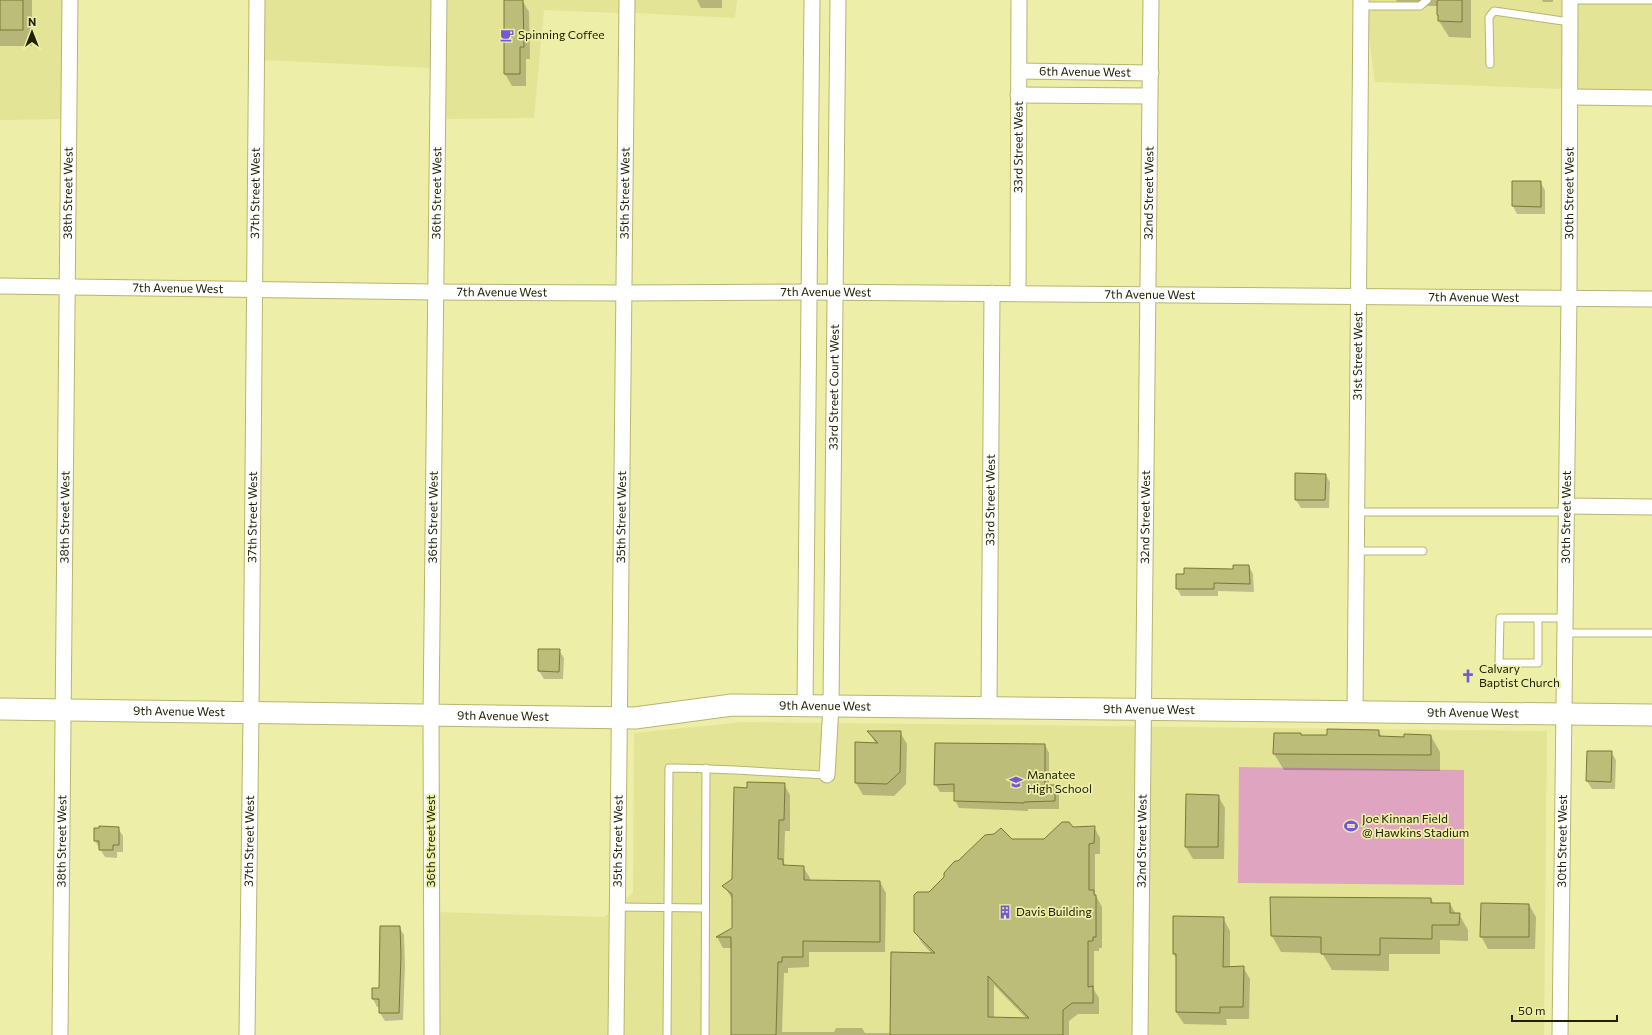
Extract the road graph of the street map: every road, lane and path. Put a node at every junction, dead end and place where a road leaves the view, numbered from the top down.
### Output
1 (70, 0) edge
2 (257, 0) edge
3 (439, 0) edge
4 (627, 0) edge
5 (812, 0) edge
6 (838, 0) edge
7 (1019, 0) edge
8 (1151, 0) edge
9 (1427, 0) edge
10 (1570, 0) edge
11 (1652, 0) edge
12 (1361, 3) edge
13 (1570, 22) junction
14 (1490, 64) dead end
15 (1019, 71) junction
16 (1151, 73) junction
17 (1018, 95) junction
18 (1150, 96) junction
19 (1570, 97) junction
20 (1652, 98) edge
21 (0, 286) edge
22 (67, 287) junction
23 (255, 290) junction
24 (435, 292) junction
25 (810, 292) junction
26 (836, 292) junction
27 (624, 293) junction
28 (992, 293) junction
29 (1018, 293) junction
30 (1148, 295) junction
31 (1359, 297) junction
32 (1569, 298) junction
33 (1652, 299) edge
34 (1652, 507) edge
35 (1566, 509) junction
36 (1357, 512) junction
37 (1357, 551) junction
38 (1423, 552) dead end
39 (1538, 618) junction
40 (1565, 618) junction
41 (1564, 633) junction
42 (1652, 633) edge
43 (805, 706) junction
44 (831, 706) junction
45 (989, 707) junction
46 (0, 709) edge
47 (1143, 709) junction
48 (63, 710) junction
49 (1355, 712) junction
50 (251, 714) junction
51 (1563, 714) junction
52 (1652, 715) edge
53 (431, 716) junction
54 (619, 718) junction
55 (706, 768) junction
56 (827, 775) joint
57 (617, 907) junction
58 (668, 907) junction
59 (705, 908) junction
60 (60, 1035) edge
61 (247, 1035) edge
62 (432, 1035) edge
63 (616, 1035) edge
64 (666, 1035) edge
65 (704, 1035) edge
66 (1140, 1035) edge
67 (1560, 1035) edge

1 - 22 street, 38th Street West
2 - 23 street, 37th Street West
3 - 24 street, 36th Street West
4 - 27 street, 35th Street West
5 - 25 street
6 - 26 street, 33rd Street Court West
7 - 15 street, 33rd Street West
8 - 16 street, 32nd Street West
9 - 12 lane
10 - 11 lane
10 - 13 street, 30th Street West
12 - 31 street, 31st Street West
13 - 14 lane
13 - 19 street, 30th Street West
15 - 16 street, 6th Avenue West
15 - 17 street, 33rd Street West
16 - 18 street, 32nd Street West
17 - 18 street, 6th Avenue West
17 - 29 street, 33rd Street West
18 - 30 street, 32nd Street West
19 - 20 street
19 - 32 street, 30th Street West
21 - 22 street, 7th Avenue West
22 - 23 street, 7th Avenue West
22 - 48 street, 38th Street West
23 - 24 street, 7th Avenue West
23 - 50 street, 37th Street West
24 - 27 street, 7th Avenue West
24 - 53 street, 36th Street West
25 - 26 street, 7th Avenue West
25 - 27 street, 7th Avenue West
25 - 43 street
26 - 28 street, 7th Avenue West
26 - 44 street, 33rd Street Court West
27 - 54 street, 35th Street West
28 - 29 street, 7th Avenue West
28 - 45 street, 33rd Street West
29 - 30 street, 7th Avenue West
30 - 31 street, 7th Avenue West
30 - 47 street, 32nd Street West
31 - 32 street, 7th Avenue West
31 - 36 street, 31st Street West
32 - 33 street, 7th Avenue West
32 - 35 street, 30th Street West
34 - 35 street
35 - 36 lane
35 - 40 street, 30th Street West
36 - 37 street, 31st Street West
37 - 38 lane
37 - 49 street, 31st Street West
39 - 39 lane
39 - 40 lane
40 - 41 street, 30th Street West
41 - 42 lane
41 - 51 street, 30th Street West
43 - 44 street, 9th Avenue West
43 - 54 street, 9th Avenue West
44 - 45 street, 9th Avenue West
44 - 56 street, 33rd Street Court West
45 - 47 street, 9th Avenue West
46 - 48 street, 9th Avenue West
47 - 49 street, 9th Avenue West
47 - 66 street, 32nd Street West
48 - 50 street, 9th Avenue West
48 - 60 street, 38th Street West
49 - 51 street, 9th Avenue West
50 - 53 street, 9th Avenue West
50 - 61 street, 37th Street West
51 - 52 street, 9th Avenue West
51 - 67 street, 30th Street West
53 - 54 street, 9th Avenue West
53 - 62 street, 36th Street West
54 - 57 street, 35th Street West
55 - 56 lane
55 - 58 lane
55 - 59 lane
57 - 58 lane
57 - 63 street, 35th Street West
58 - 59 lane
58 - 64 lane
59 - 65 lane

